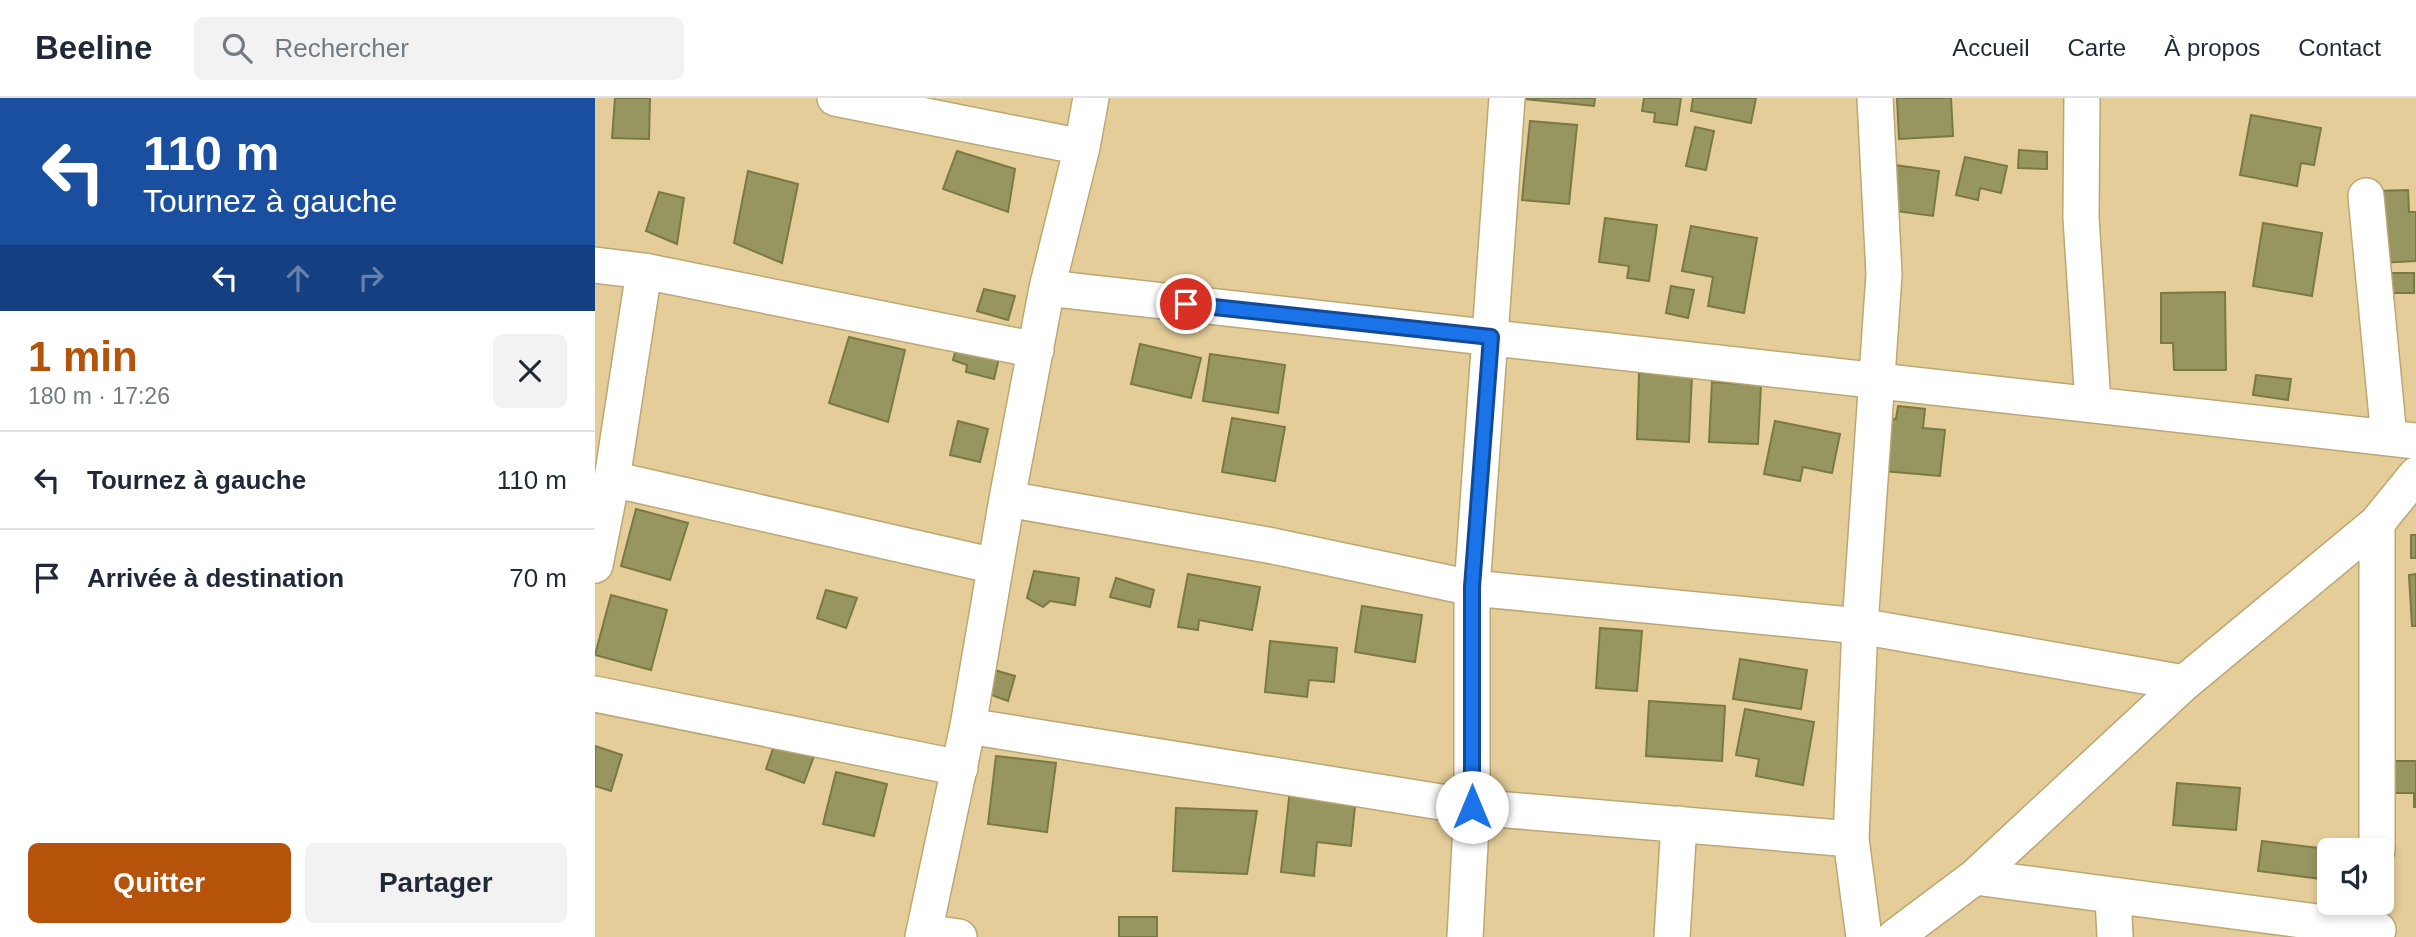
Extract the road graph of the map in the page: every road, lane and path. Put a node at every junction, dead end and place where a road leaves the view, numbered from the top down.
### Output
1 (835, 98) edge
2 (1091, 98) edge
3 (1507, 98) edge
4 (1875, 98) edge
5 (2082, 98) edge
6 (1082, 146) junction
7 (2366, 196) dead end
8 (595, 265) edge
9 (644, 271) junction
10 (1047, 288) junction
11 (1491, 337) junction
12 (1036, 349) junction
13 (1876, 380) junction
14 (2093, 404) junction
15 (2403, 439) edge
16 (2416, 475) edge
17 (612, 479) junction
18 (1007, 499) junction
19 (2377, 523) junction
20 (595, 565) edge
21 (995, 566) junction
22 (1472, 587) junction
23 (1860, 626) junction
24 (2184, 683) junction
25 (595, 694) edge
26 (968, 726) junction
27 (960, 768) junction
28 (1472, 807) junction
29 (1679, 824) junction
30 (2377, 838) edge
31 (1851, 839) junction
32 (1975, 877) junction
33 (2113, 896) junction
34 (2378, 923) edge
35 (923, 934) edge
36 (959, 937) edge
37 (1465, 937) edge
38 (1672, 937) edge
39 (1864, 937) edge
40 (1895, 937) edge
41 (2115, 937) edge

1 - 6 street
2 - 6 street
3 - 11 street
4 - 13 street
5 - 14 street
6 - 10 street
7 - 15 street
8 - 9 street
9 - 12 street
9 - 17 street
10 - 11 street
10 - 12 street
11 - 13 street
11 - 22 street
12 - 18 street
13 - 14 street
13 - 23 street
14 - 15 street
16 - 19 street
17 - 20 street
17 - 21 street
18 - 21 street
18 - 22 street
19 - 24 street
19 - 30 street
21 - 26 street
22 - 23 street
22 - 28 street
23 - 24 street
23 - 31 street
24 - 32 street
25 - 27 street
26 - 27 street
26 - 28 street
27 - 35 street
28 - 29 street
28 - 37 street
29 - 31 street
29 - 38 street
31 - 39 street
32 - 33 street
32 - 40 street
33 - 34 street
33 - 41 street
35 - 36 street

